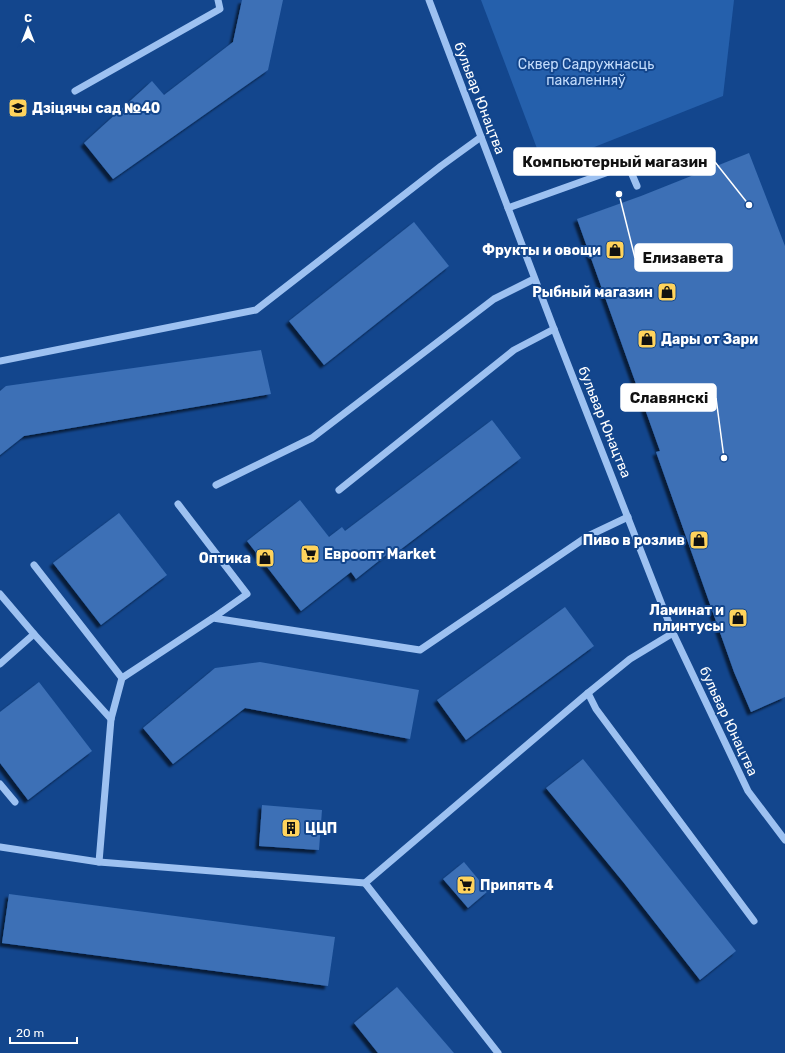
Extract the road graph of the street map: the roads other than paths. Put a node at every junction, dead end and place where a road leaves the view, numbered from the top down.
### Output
1 (218, 0) edge
2 (429, 0) edge
3 (75, 91) dead end
4 (481, 137) junction
5 (637, 186) dead end
6 (508, 208) junction
7 (534, 279) junction
8 (554, 329) junction
9 (0, 361) edge
10 (216, 485) dead end
11 (339, 490) dead end
12 (178, 504) dead end
13 (628, 518) junction
14 (34, 565) dead end
15 (0, 594) edge
16 (213, 618) junction
17 (673, 633) junction
18 (34, 634) junction
19 (0, 664) edge
20 (122, 678) junction
21 (588, 692) junction
22 (110, 719) junction
23 (0, 784) edge
24 (15, 802) dead end
25 (785, 840) edge
26 (0, 847) edge
27 (99, 862) junction
28 (365, 883) junction
29 (754, 921) dead end
30 (498, 1053) edge

1 - 3 street
2 - 4 street, бульвар Юнацтва
4 - 6 street, бульвар Юнацтва
4 - 9 street
5 - 6 street
6 - 7 street, бульвар Юнацтва
7 - 8 street, бульвар Юнацтва
7 - 10 street
8 - 11 street
8 - 13 street, бульвар Юнацтва
12 - 16 street
13 - 16 street
13 - 17 street, бульвар Юнацтва
14 - 20 street
15 - 18 street
16 - 20 street
17 - 21 street
17 - 25 street, бульвар Юнацтва
18 - 19 street
18 - 22 street
20 - 22 street
21 - 28 street
21 - 29 street
22 - 27 street
23 - 24 street
26 - 27 street
27 - 28 street
28 - 30 street

